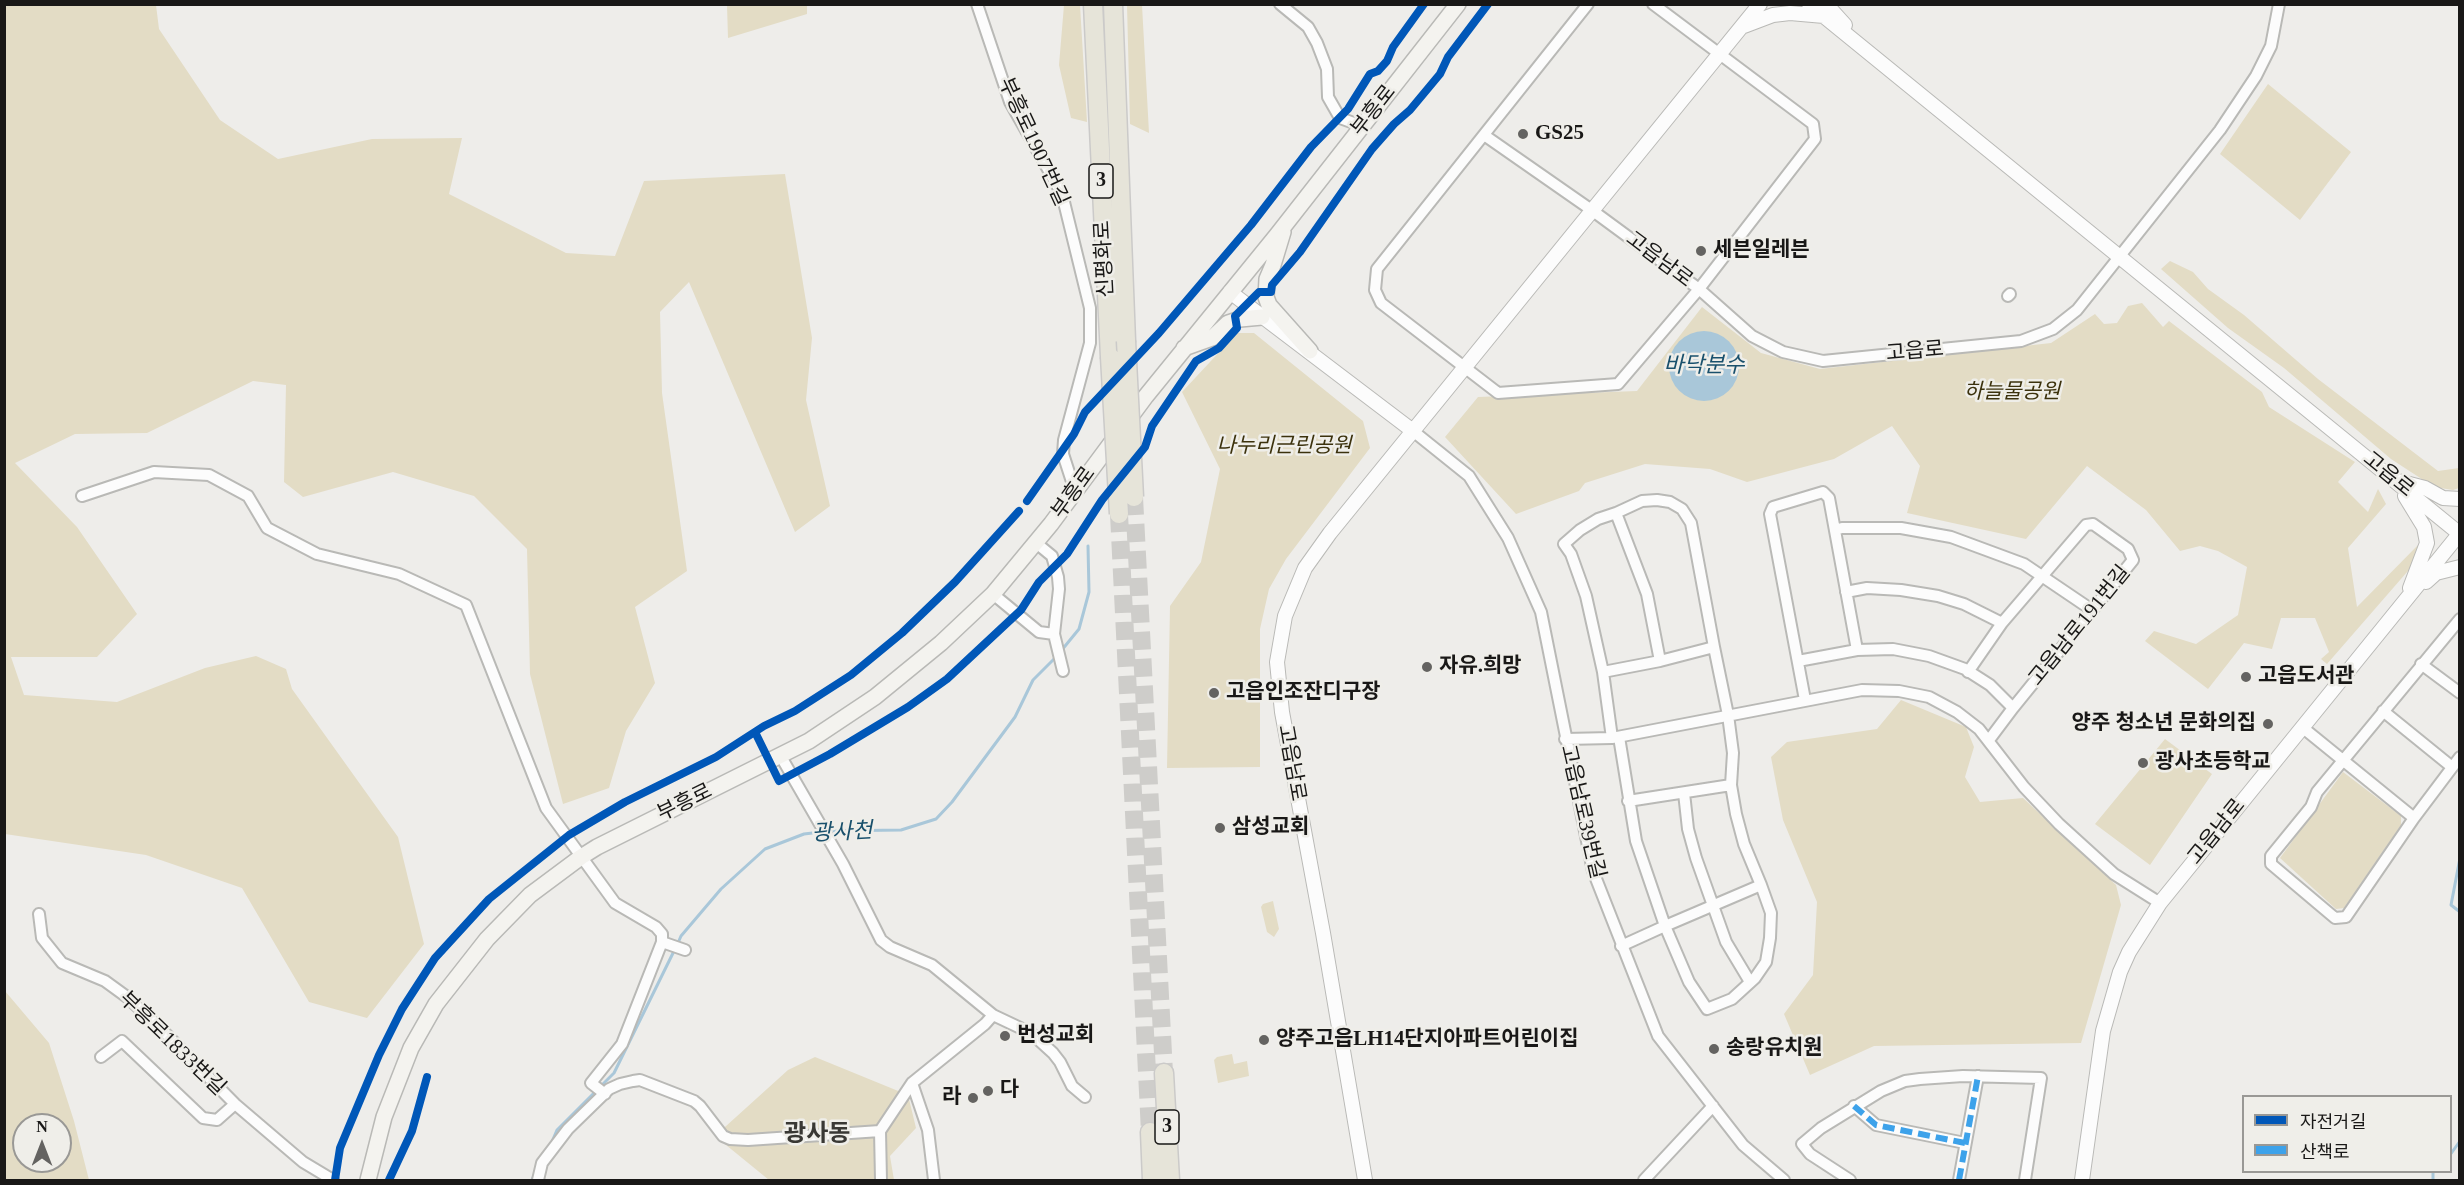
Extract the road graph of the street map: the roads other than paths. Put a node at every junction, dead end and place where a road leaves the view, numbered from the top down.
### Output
1 (977, 4) edge
2 (1092, 4) edge
3 (1113, 4) edge
4 (1280, 4) edge
5 (1458, 4) edge
6 (1588, 4) edge
7 (1653, 4) edge
8 (1750, 4) edge
9 (1760, 4) edge
10 (1809, 4) edge
11 (2279, 4) edge
12 (1825, 10) edge
13 (1742, 27) junction
14 (1719, 55) junction
15 (1362, 126) junction
16 (1484, 135) junction
17 (1593, 211) junction
18 (1285, 225) junction
19 (2121, 258) junction
20 (1699, 289) junction
21 (1230, 292) junction
22 (1262, 317) junction
23 (1184, 348) junction
24 (1310, 351) junction
25 (1465, 369) junction
26 (1413, 431) junction
27 (2393, 480) junction
28 (1075, 491) junction
29 (82, 496) dead end
30 (1134, 497) tunnel mouth
31 (2460, 499) edge
32 (1616, 513) junction
33 (1119, 514) tunnel mouth
34 (1835, 530) junction
35 (2459, 533) edge
36 (1035, 542) junction
37 (2460, 567) edge
38 (2043, 576) junction
39 (1846, 592) junction
40 (993, 594) junction
41 (2408, 597) junction
42 (2092, 610) junction
43 (2460, 619) edge
44 (2002, 623) junction
45 (1054, 634) junction
46 (1714, 647) junction
47 (1857, 650) junction
48 (1660, 661) junction
49 (1798, 661) junction
50 (2421, 664) junction
51 (1063, 671) dead end
52 (1603, 672) junction
53 (1968, 672) junction
54 (2460, 693) edge
55 (1805, 700) junction
56 (2013, 708) junction
57 (2383, 711) junction
58 (1728, 715) junction
59 (2302, 727) junction
60 (1615, 738) junction
61 (1565, 740) junction
62 (1989, 740) junction
63 (780, 755) junction
64 (2460, 757) edge
65 (2344, 759) junction
66 (2452, 767) junction
67 (1731, 785) junction
68 (1684, 793) junction
69 (1628, 801) junction
70 (2414, 818) junction
71 (581, 857) junction
72 (1761, 885) junction
73 (2160, 903) junction
74 (1713, 906) junction
75 (39, 914) dead end
76 (1665, 926) junction
77 (662, 942) junction
78 (1621, 946) junction
79 (684, 949) dead end
80 (1750, 982) junction
81 (993, 1014) junction
82 (101, 1057) dead end
83 (1164, 1073) tunnel mouth
84 (1978, 1076) junction
85 (912, 1083) junction
86 (604, 1093) junction
87 (1085, 1097) dead end
88 (235, 1104) junction
89 (1713, 1106) junction
90 (1854, 1106) junction
91 (880, 1131) junction
92 (1150, 1132) tunnel mouth
93 (1965, 1143) junction
94 (331, 1180) edge
95 (368, 1180) edge
96 (538, 1180) edge
97 (881, 1180) edge
98 (934, 1180) edge
99 (1152, 1180) edge
100 (1170, 1180) edge
101 (1365, 1180) edge
102 (1644, 1180) edge
103 (1784, 1180) edge
104 (1850, 1180) edge
105 (1959, 1180) edge
106 (2025, 1180) edge
107 (2082, 1180) edge

1 - 28 street, 부흥로1907번길
2 - 33 highway, 신평화로 / 3, bridge
3 - 30 highway, 신평화로 / 3, bridge
4 - 15 street
5 - 15 main road, 부흥로
6 - 16 street, 고읍남로
7 - 14 street
8 - 13 street
9 - 13 street
10 - 12 street, 고읍로
11 - 19 street, 고읍로
12 - 13 street
12 - 19 street, 고읍로
13 - 14 street
14 - 17 street, 고읍남로
14 - 20 street
15 - 18 main road, 부흥로
16 - 17 street, 고읍남로
16 - 25 street, 고읍남로
17 - 20 street, 고읍남로
17 - 25 street, 고읍남로
18 - 21 main road, 부흥로
18 - 24 main road
19 - 20 street, 고읍로
19 - 27 street, 고읍로
20 - 25 street, 고읍남로
21 - 22 street
21 - 23 main road, 부흥로
22 - 23 main road
22 - 24 street
23 - 28 main road, 부흥로
24 - 26 street
25 - 26 street, 고읍남로
26 - 61 street, 고읍남로39번길
26 - 101 street, 고읍남로
27 - 31 street
27 - 35 street, 고읍로
27 - 41 street
28 - 36 main road, 부흥로
29 - 71 street
32 - 46 street
32 - 48 street
32 - 52 street
34 - 38 street
34 - 39 street
34 - 49 street
35 - 41 street, 고읍남로
36 - 40 main road, 부흥로
36 - 45 street
37 - 41 street
38 - 42 street
38 - 42 street, 고읍남로191번길
38 - 44 street, 고읍남로191번길
39 - 44 street
39 - 47 street
40 - 45 street
40 - 63 main road, 부흥로
41 - 59 street, 고읍남로
42 - 56 street, 고읍남로191번길
43 - 50 street
44 - 53 street, 고읍남로191번길
45 - 51 street
46 - 48 street
46 - 58 street
47 - 49 street, 고읍남로191번길
47 - 53 street, 고읍남로191번길
48 - 52 street
49 - 55 street
50 - 54 street
50 - 57 street
52 - 60 street
53 - 56 street, 고읍남로191번길
55 - 58 street
55 - 62 street
56 - 62 street, 고읍남로191번길
57 - 65 street
57 - 66 street
58 - 60 street
58 - 67 street
59 - 65 street
59 - 73 street, 고읍남로
60 - 61 street
60 - 69 street
61 - 78 street, 고읍남로39번길
62 - 73 street
63 - 71 main road, 부흥로
63 - 81 street
64 - 66 street
65 - 70 street
65 - 70 street
66 - 70 street
67 - 68 street
67 - 72 street
68 - 69 street
68 - 74 street
69 - 76 street
71 - 77 street
71 - 95 main road, 부흥로
72 - 74 street
72 - 80 street
73 - 107 street, 고읍남로
74 - 76 street
74 - 80 street
75 - 88 street, 부흥로1833번길
76 - 78 street
76 - 80 street
77 - 79 street
77 - 86 street
78 - 89 street, 고읍남로39번길
81 - 85 street
81 - 87 street
82 - 88 street, 부흥로1833번길
83 - 100 highway, 3
84 - 90 street
84 - 93 street
84 - 106 street
85 - 91 street
85 - 98 street
86 - 91 street
86 - 96 street
88 - 94 street, 부흥로1833번길
89 - 102 street
89 - 103 street, 고읍남로39번길
90 - 93 street
90 - 104 street
91 - 97 street
92 - 99 highway, 3
93 - 105 street

